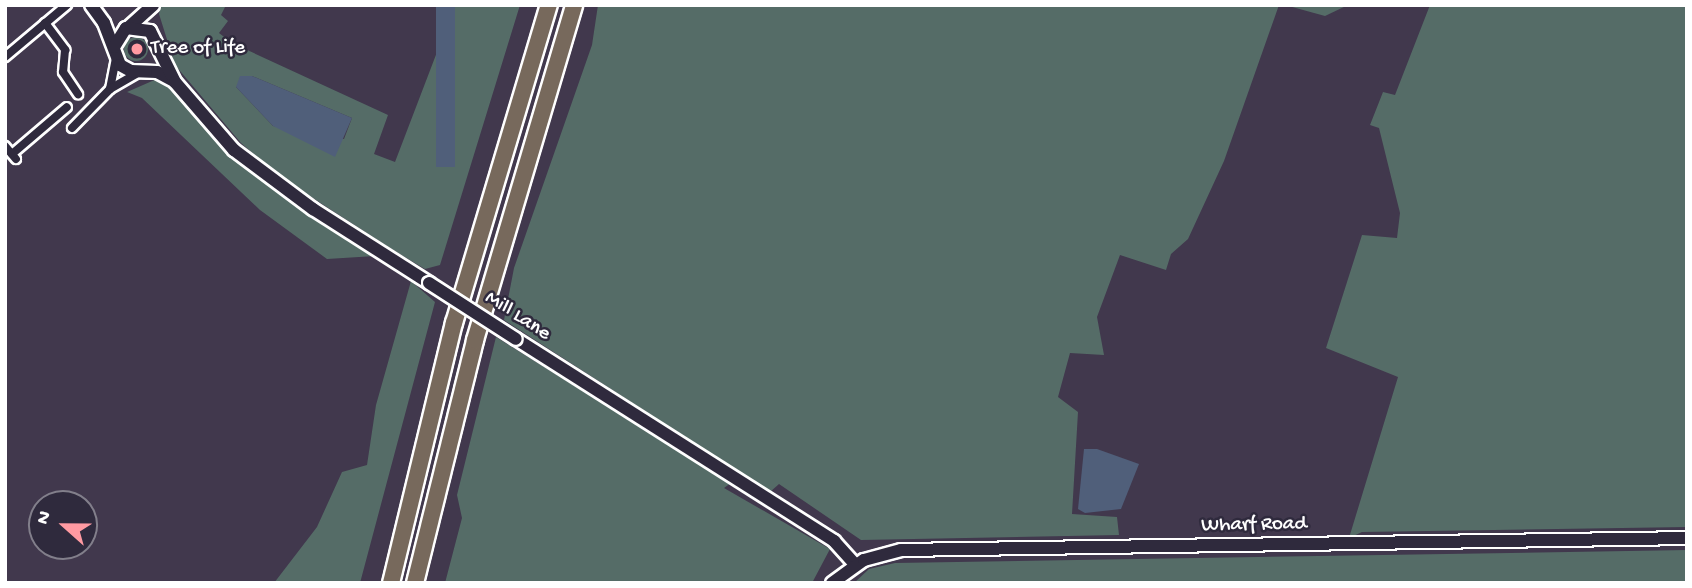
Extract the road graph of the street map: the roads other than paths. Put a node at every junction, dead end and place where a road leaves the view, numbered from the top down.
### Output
1 (67, 5) edge
2 (549, 5) edge
3 (574, 5) edge
4 (152, 7) edge
5 (95, 10) edge
6 (46, 23) junction
7 (129, 27) junction
8 (154, 35) junction
9 (159, 51) junction
10 (115, 53) junction
11 (5, 57) edge
12 (142, 70) junction
13 (175, 82) junction
14 (110, 89) junction
15 (78, 94) dead end
16 (67, 107) dead end
17 (72, 128) dead end
18 (5, 146) edge
19 (1687, 538) edge
20 (855, 564) junction
21 (391, 583) edge
22 (415, 583) edge
23 (832, 583) edge

1 - 6 street
2 - 21 highway
3 - 22 highway
4 - 7 street
4 - 8 street, Mill Lane
5 - 7 street
5 - 10 street
6 - 11 street
6 - 15 street
7 - 8 street
7 - 10 street
8 - 9 street, Mill Lane
9 - 12 street
9 - 13 street, Mill Lane
10 - 12 street, Mill Lane
10 - 14 street
12 - 13 street, Mill Lane
12 - 14 street
13 - 20 street, Mill Lane, bridge
14 - 17 street
16 - 18 street
19 - 20 street, Wharf Road
20 - 23 street, Wharf Road

